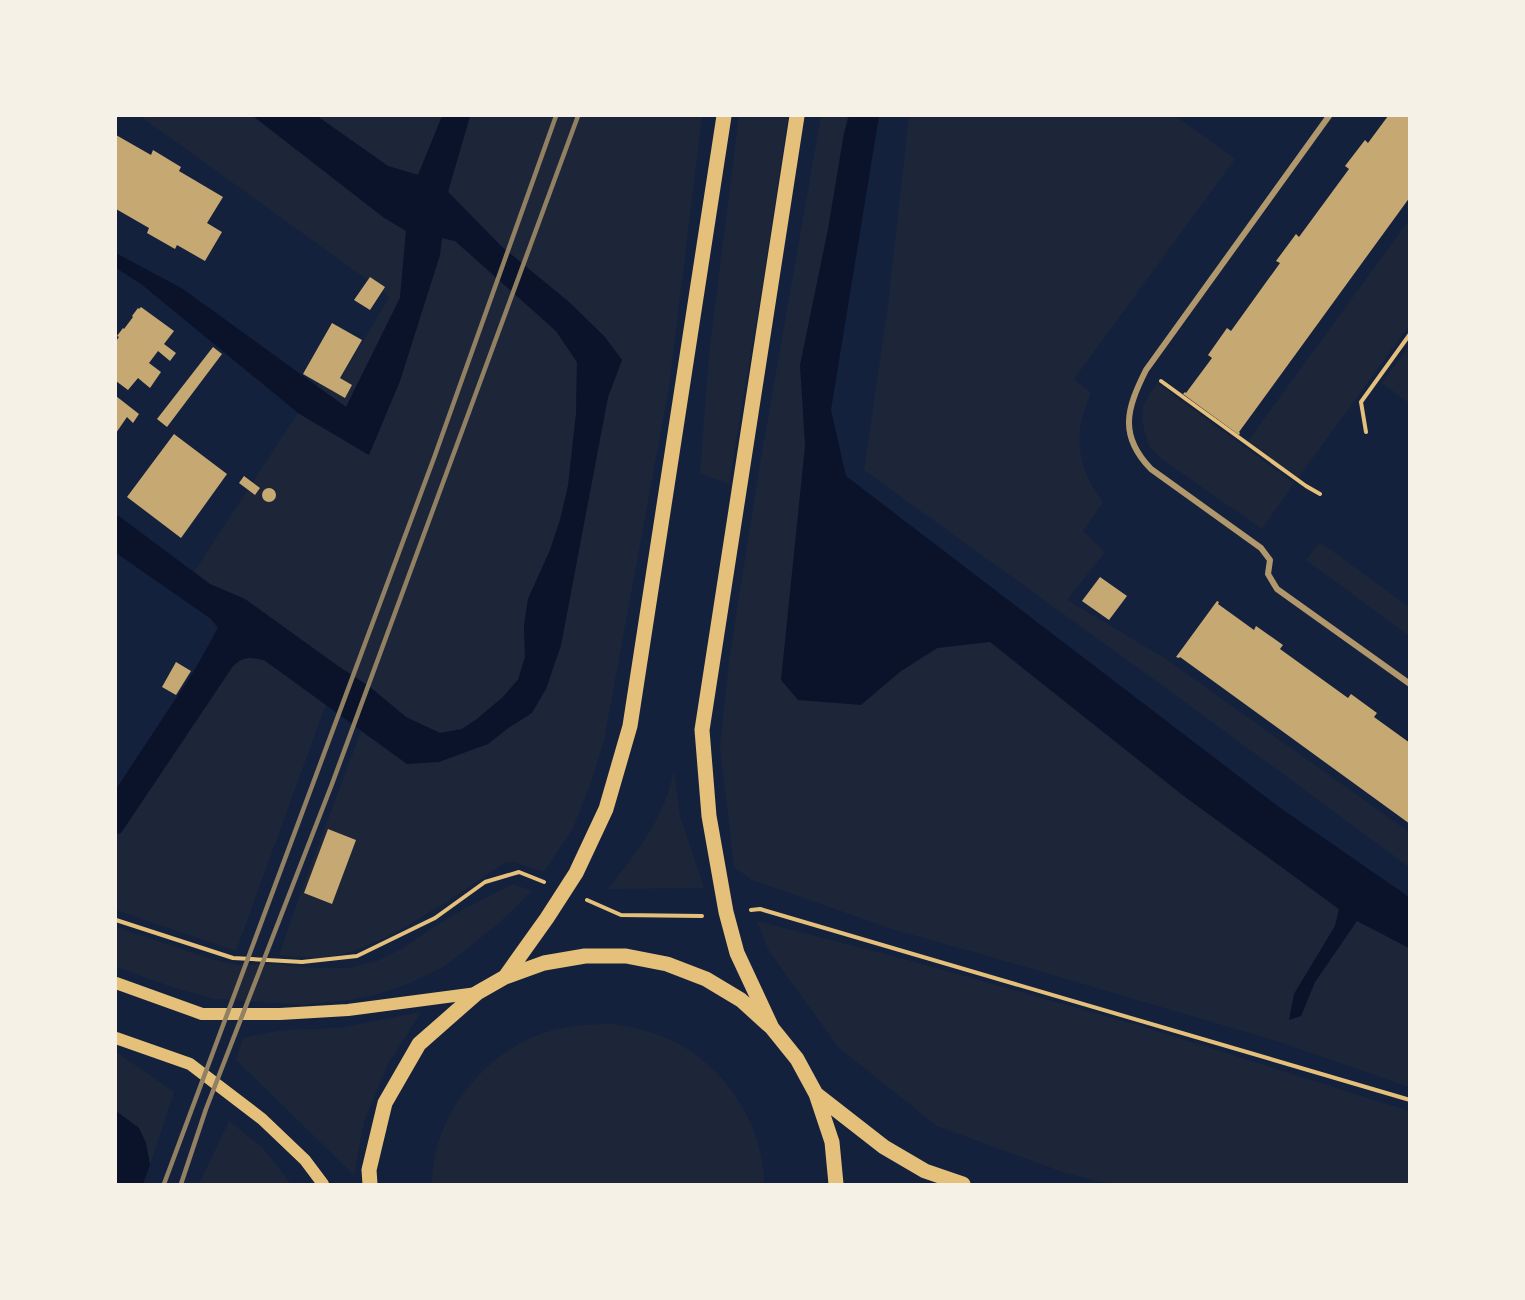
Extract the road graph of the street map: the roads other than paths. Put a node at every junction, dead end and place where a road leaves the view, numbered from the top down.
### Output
1 (724, 116) edge
2 (796, 116) edge
3 (1329, 116) edge
4 (1410, 684) edge
5 (505, 976) junction
6 (116, 983) edge
7 (477, 993) junction
8 (772, 1028) junction
9 (116, 1038) edge
10 (816, 1094) junction
11 (323, 1185) edge
12 (370, 1185) edge
13 (836, 1185) edge
14 (963, 1185) edge

1 - 5 main road
2 - 8 main road
3 - 4 street
5 - 7 main road
5 - 8 main road
6 - 7 main road
7 - 12 main road
8 - 10 main road
9 - 11 main road
10 - 13 main road
10 - 14 main road

